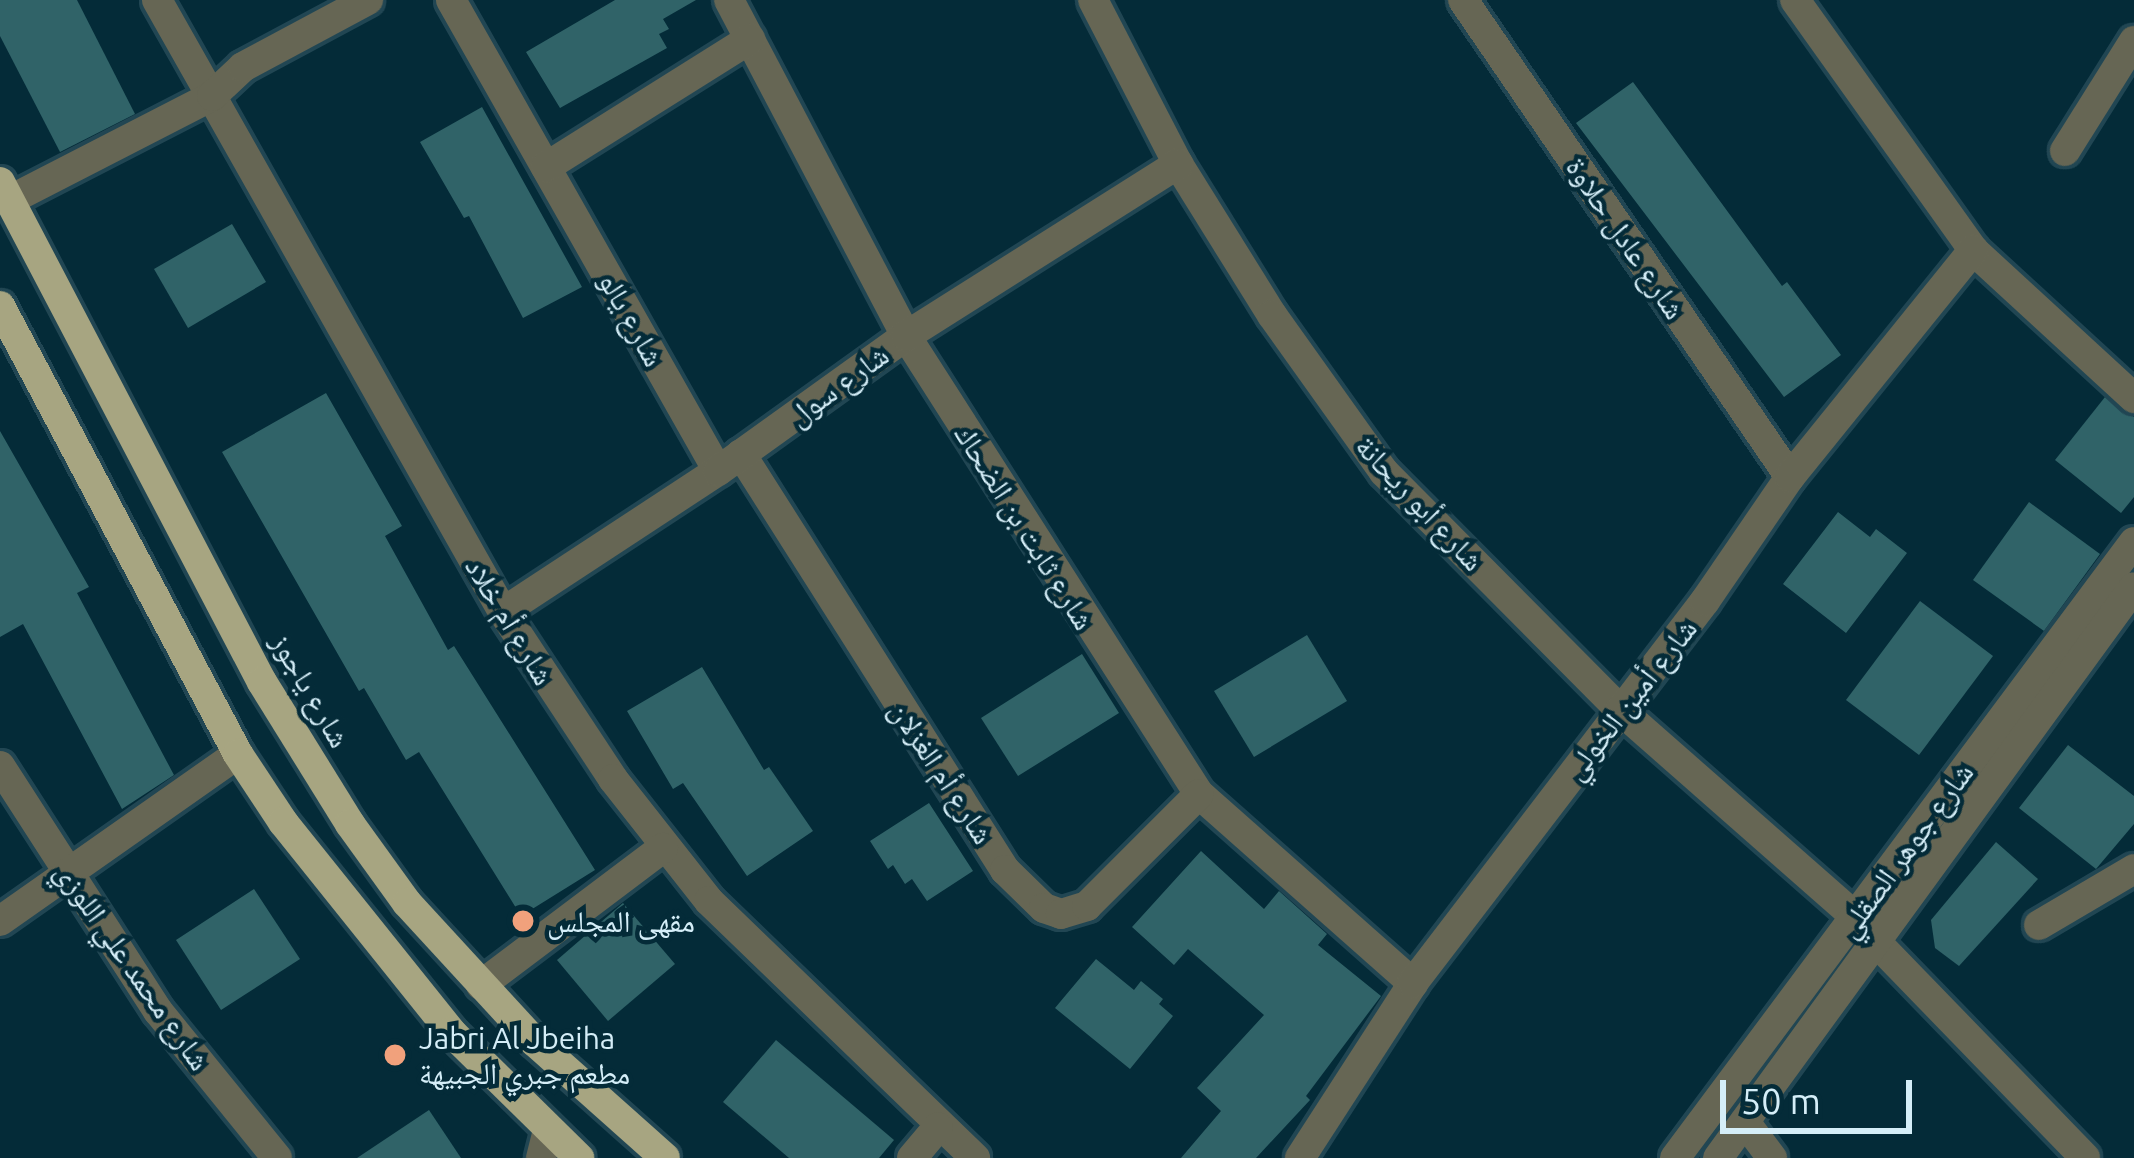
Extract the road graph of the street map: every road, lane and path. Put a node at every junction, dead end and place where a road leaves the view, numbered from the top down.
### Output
1 (157, 0) edge
2 (368, 0) edge
3 (451, 0) edge
4 (729, 0) edge
5 (1094, 0) edge
6 (1463, 0) edge
7 (1795, 0) edge
8 (749, 39) junction
9 (2134, 41) edge
10 (212, 96) junction
11 (2065, 151) dead end
12 (1178, 164) junction
13 (546, 167) junction
14 (5, 191) edge
15 (1973, 250) junction
16 (0, 306) edge
17 (906, 336) junction
18 (2134, 398) edge
19 (730, 463) junction
20 (1790, 477) junction
21 (2134, 542) edge
22 (2134, 587) edge
23 (503, 612) junction
24 (1619, 710) junction
25 (238, 754) junction
26 (0, 766) edge
27 (1198, 794) junction
28 (663, 848) junction
29 (2134, 869) edge
30 (69, 875) junction
31 (1856, 917) junction
32 (0, 921) edge
33 (2039, 926) dead end
34 (1877, 943) junction
35 (1413, 983) junction
36 (481, 985) junction
37 (1745, 1122) junction
38 (938, 1127) junction
39 (544, 1144) edge
40 (277, 1158) edge
41 (579, 1158) edge
42 (664, 1158) edge
43 (912, 1158) edge
44 (975, 1158) edge
45 (1300, 1158) edge
46 (1676, 1158) edge
47 (1718, 1158) edge
48 (1772, 1158) edge
49 (2085, 1158) edge

1 - 10 street, شارع أم خلاد
2 - 10 street
3 - 13 street, شارع يالو
4 - 8 street, شارع ثابت بن الضحاك
5 - 12 street, شارع أبو ريحانة
6 - 20 street, شارع عادل حلاوة
7 - 15 street
8 - 13 street
8 - 17 street, شارع ثابت بن الضحاك
9 - 11 street
10 - 14 street
10 - 23 street, شارع أم خلاد
12 - 17 street, شارع سول
12 - 24 street, شارع أبو ريحانة
13 - 19 street, شارع يالو
14 - 36 main road, شارع ياجوز
15 - 18 street
15 - 20 street, شارع أمين الخولي
16 - 25 main road
17 - 19 street, شارع سول
17 - 27 street, شارع ثابت بن الضحاك
19 - 23 street, شارع سول
19 - 27 street, شارع أم الغزلان
20 - 24 street, شارع أمين الخولي
21 - 31 street, شارع جوهر الصقلي
22 - 34 street, شارع جوهر الصقلي
23 - 28 street, شارع أم خلاد
24 - 31 street, شارع أبو ريحانة
24 - 35 street, شارع أمين الخولي
25 - 30 street
25 - 39 main road
26 - 30 street, شارع محمد علي اللوزي
27 - 35 street, شارع ثابت بن الضحاك
28 - 36 street
28 - 38 street, شارع أم خلاد
29 - 33 street
30 - 32 street
30 - 40 street, شارع محمد علي اللوزي
31 - 46 street, شارع جوهر الصقلي
34 - 37 street, شارع جوهر الصقلي
34 - 49 street
35 - 45 street, شارع أمين الخولي
36 - 42 main road, شارع ياجوز
37 - 47 street, شارع جوهر الصقلي
37 - 48 street
38 - 43 street
38 - 44 street, شارع أم خلاد
39 - 41 main road

